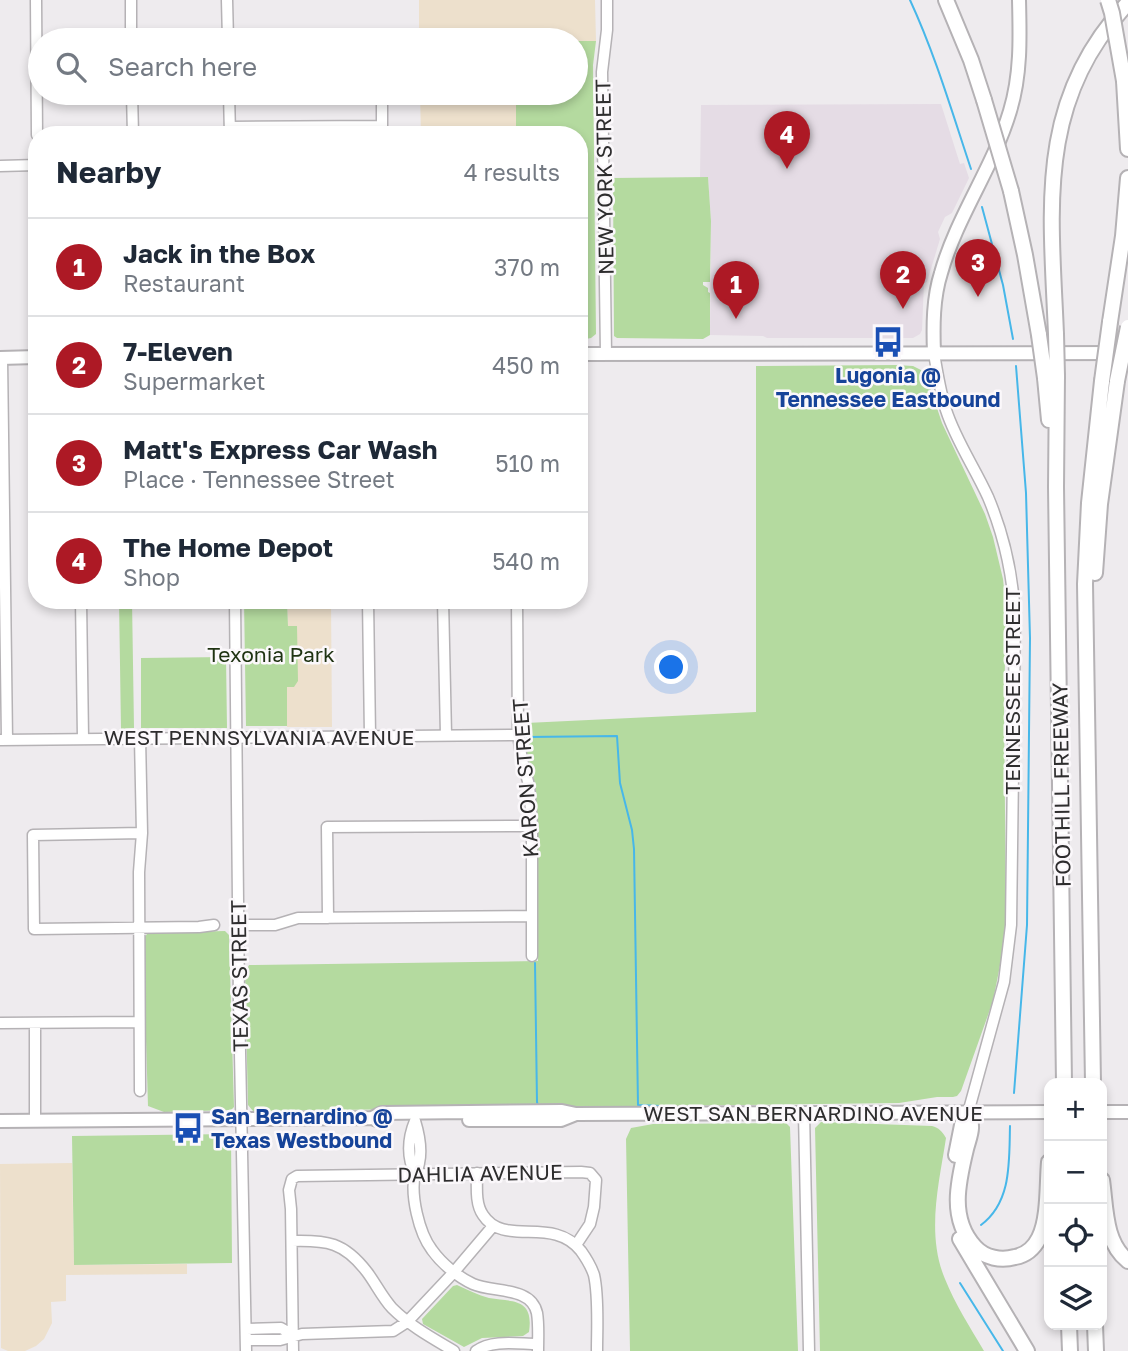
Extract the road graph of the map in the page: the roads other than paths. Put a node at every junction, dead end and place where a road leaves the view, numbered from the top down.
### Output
1 (36, 0) edge
2 (131, 0) edge
3 (228, 0) edge
4 (607, 0) edge
5 (946, 0) edge
6 (1019, 0) edge
7 (1108, 0) edge
8 (1128, 3) edge
9 (36, 28) edge
10 (131, 28) edge
11 (228, 28) edge
12 (37, 105) edge
13 (132, 105) edge
14 (229, 105) edge
15 (382, 105) edge
16 (37, 126) edge
17 (133, 126) edge
18 (230, 126) edge
19 (382, 126) edge
20 (1128, 149) edge
21 (28, 165) edge
22 (0, 166) edge
23 (1128, 178) edge
24 (1128, 327) edge
25 (934, 353) junction
26 (1128, 353) edge
27 (588, 354) edge
28 (606, 354) junction
29 (28, 357) edge
30 (1, 358) edge
31 (1051, 377) junction
32 (2, 509) edge
33 (3, 587) edge
34 (81, 609) edge
35 (235, 609) edge
36 (368, 609) edge
37 (443, 609) edge
38 (517, 609) edge
39 (3, 663) edge
40 (1087, 679) junction
41 (446, 735) junction
42 (518, 735) junction
43 (369, 736) junction
44 (83, 738) junction
45 (141, 738) junction
46 (237, 738) junction
47 (4, 740) edge
48 (532, 826) junction
49 (142, 833) junction
50 (531, 916) junction
51 (328, 918) junction
52 (214, 925) dead end
53 (239, 925) junction
54 (140, 928) junction
55 (532, 956) dead end
56 (139, 1022) junction
57 (0, 1023) edge
58 (35, 1023) junction
59 (1064, 1058) junction
60 (1058, 1078) edge
61 (1064, 1078) edge
62 (1093, 1078) edge
63 (140, 1091) dead end
64 (484, 1112) junction
65 (1044, 1112) edge
66 (1107, 1112) edge
67 (1128, 1112) edge
68 (804, 1113) junction
69 (968, 1113) junction
70 (576, 1114) junction
71 (372, 1118) junction
72 (242, 1120) junction
73 (0, 1121) edge
74 (35, 1121) junction
75 (415, 1121) junction
76 (477, 1173) junction
77 (415, 1174) junction
78 (1045, 1204) edge
79 (1106, 1204) edge
80 (493, 1226) junction
81 (292, 1241) junction
82 (576, 1245) junction
83 (1128, 1261) edge
84 (454, 1272) junction
85 (407, 1322) junction
86 (1069, 1330) edge
87 (1096, 1330) edge
88 (293, 1335) junction
89 (246, 1340) edge
90 (538, 1347) edge
91 (293, 1351) edge
92 (454, 1351) edge
93 (476, 1351) edge
94 (597, 1351) edge
95 (809, 1351) edge
96 (1027, 1351) edge
97 (1070, 1351) edge
98 (1096, 1351) edge

1 - 9 street
2 - 10 street
3 - 11 street
4 - 28 street, NEW YORK STREET
5 - 31 highway, bridge
6 - 25 main road, TENNESSEE STREET
7 - 20 highway, bridge
8 - 31 highway, bridge
12 - 16 street
13 - 17 street
14 - 18 street
15 - 19 street
21 - 22 street
23 - 40 highway, bridge
24 - 40 highway, bridge
25 - 26 main road
25 - 28 main road
25 - 69 street, TENNESSEE STREET
27 - 28 main road
29 - 30 main road
30 - 32 street
31 - 59 highway, FOOTHILL FREEWAY
32 - 33 street
33 - 39 street
34 - 44 street
35 - 46 street, TEXAS STREET
36 - 43 street
37 - 41 street
38 - 42 street, KARON STREET
39 - 47 street
40 - 62 highway, FOOTHILL FREEWAY
41 - 42 street, WEST PENNSYLVANIA AVENUE
41 - 43 street, WEST PENNSYLVANIA AVENUE
42 - 48 street, KARON STREET
43 - 46 street, WEST PENNSYLVANIA AVENUE
44 - 45 street, WEST PENNSYLVANIA AVENUE
44 - 47 street, WEST PENNSYLVANIA AVENUE
45 - 46 street, WEST PENNSYLVANIA AVENUE
45 - 49 street
46 - 53 street, TEXAS STREET
48 - 50 street, KARON STREET
48 - 51 street
49 - 54 street
49 - 54 street
50 - 51 street
50 - 55 street, KARON STREET
51 - 53 street
52 - 54 street
53 - 72 street, TEXAS STREET
54 - 56 street
56 - 58 street
56 - 63 street
57 - 58 street
58 - 74 street
59 - 60 highway
59 - 61 highway, FOOTHILL FREEWAY
64 - 70 main road, WEST SAN BERNARDINO AVENUE
64 - 71 main road, WEST SAN BERNARDINO AVENUE
64 - 75 main road
65 - 69 main road, WEST SAN BERNARDINO AVENUE
66 - 67 main road
68 - 69 main road, WEST SAN BERNARDINO AVENUE
68 - 70 main road, WEST SAN BERNARDINO AVENUE
68 - 95 street
69 - 78 highway
69 - 96 highway
70 - 75 main road, WEST SAN BERNARDINO AVENUE
71 - 72 main road, WEST SAN BERNARDINO AVENUE
71 - 75 main road, WEST SAN BERNARDINO AVENUE
72 - 74 main road, WEST SAN BERNARDINO AVENUE
72 - 89 street, TEXAS STREET
73 - 74 main road, WEST SAN BERNARDINO AVENUE
75 - 77 street
76 - 77 street, DAHLIA AVENUE
76 - 80 street
76 - 82 street, DAHLIA AVENUE
77 - 81 street, DAHLIA AVENUE
77 - 84 street
79 - 83 highway
80 - 82 street
80 - 84 street
81 - 85 street
81 - 88 street
82 - 94 street
84 - 85 street
84 - 90 street
85 - 88 street
85 - 92 street
86 - 97 highway
87 - 98 highway
88 - 89 street
88 - 91 street
90 - 93 street

